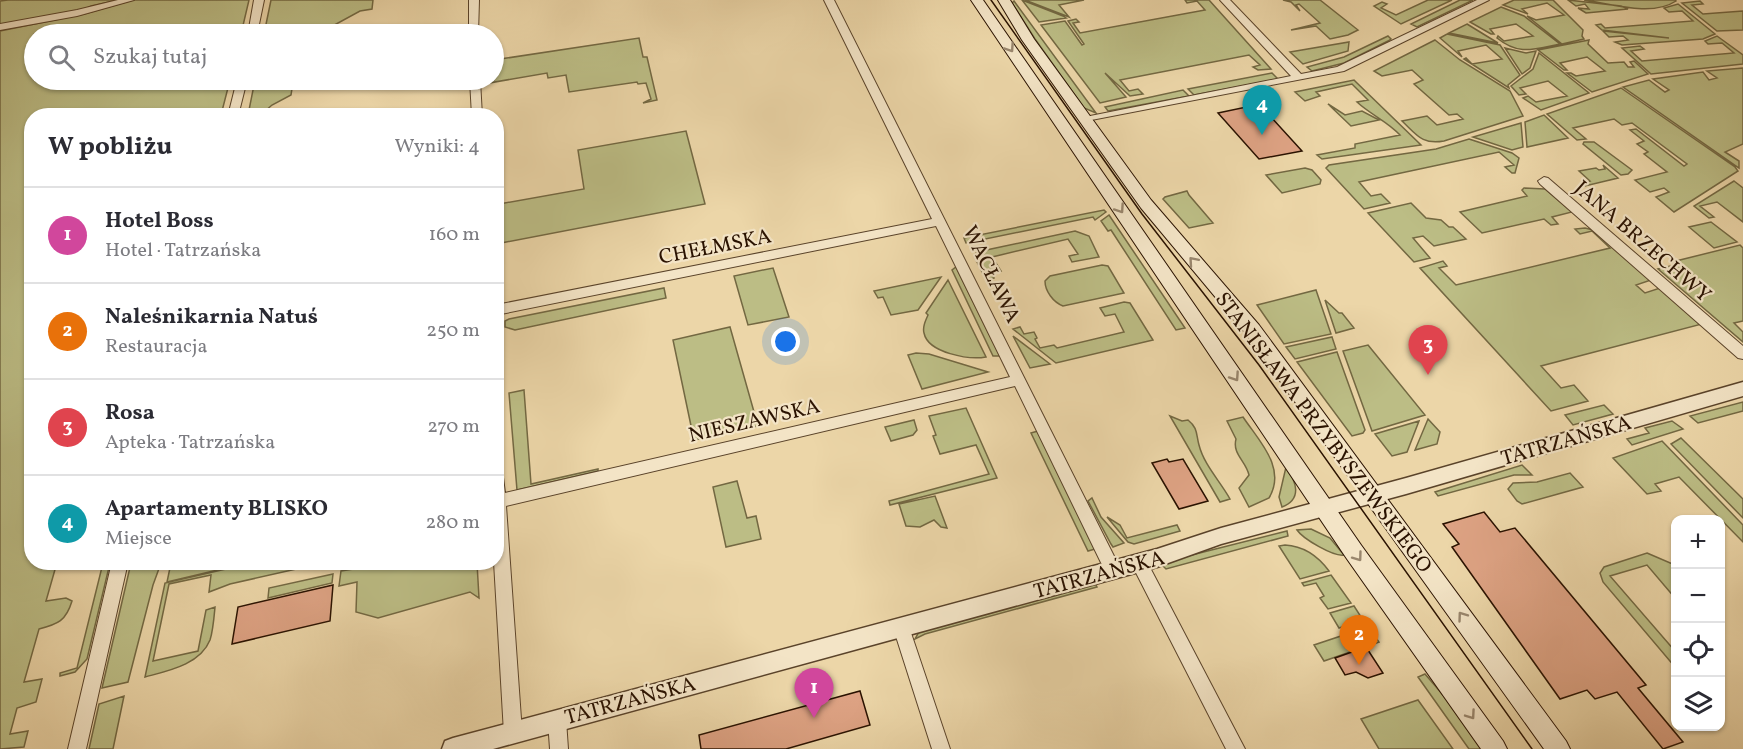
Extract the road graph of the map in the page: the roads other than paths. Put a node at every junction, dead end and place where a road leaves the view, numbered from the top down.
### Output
1 (129, 0) edge
2 (259, 0) edge
3 (474, 0) edge
4 (829, 0) edge
5 (977, 0) edge
6 (1004, 0) edge
7 (1225, 0) edge
8 (1484, 0) edge
9 (254, 24) edge
10 (474, 24) edge
11 (0, 27) edge
12 (1299, 78) junction
13 (240, 90) edge
14 (476, 90) edge
15 (235, 108) edge
16 (477, 108) edge
17 (1085, 120) junction
18 (1544, 181) dead end
19 (940, 221) junction
20 (504, 308) edge
21 (1743, 354) edge
22 (1019, 380) junction
23 (1743, 389) edge
24 (1373, 495) junction
25 (504, 500) edge
26 (1324, 508) junction
27 (1139, 563) junction
28 (118, 570) edge
29 (503, 570) edge
30 (1113, 570) junction
31 (901, 627) junction
32 (556, 720) junction
33 (513, 733) junction
34 (77, 749) edge
35 (453, 749) edge
36 (559, 749) edge
37 (941, 749) edge
38 (1236, 749) edge
39 (1495, 749) edge
40 (1558, 749) edge

1 - 11 street
2 - 9 street
3 - 10 street
4 - 19 street, WACŁAWA
5 -> 26 main road, STANISŁAWA PRZYBYSZEWSKIEGO
6 - 17 main road, STANISŁAWA PRZYBYSZEWSKIEGO
7 - 12 street
8 - 12 street
12 - 17 street
13 - 15 street
14 - 16 street
24 -> 17 main road, STANISŁAWA PRZYBYSZEWSKIEGO
18 - 21 street, JANA BRZECHWY
19 - 20 street, CHEŁMSKA
19 - 22 street, WACŁAWA
22 - 25 street, NIESZAWSKA
22 - 30 street, WACŁAWA
23 - 24 street, TATRZAŃSKA
24 - 26 street, TATRZAŃSKA
40 -> 24 main road, STANISŁAWA PRZYBYSZEWSKIEGO
26 - 27 street, TATRZAŃSKA
26 -> 39 main road, STANISŁAWA PRZYBYSZEWSKIEGO
27 - 30 street, TATRZAŃSKA
27 - 38 street
28 - 34 street
29 - 33 street
30 - 31 street, TATRZAŃSKA
31 - 32 street, TATRZAŃSKA
31 - 37 street
32 - 33 street, TATRZAŃSKA
32 - 36 street
33 - 35 street, TATRZAŃSKA

